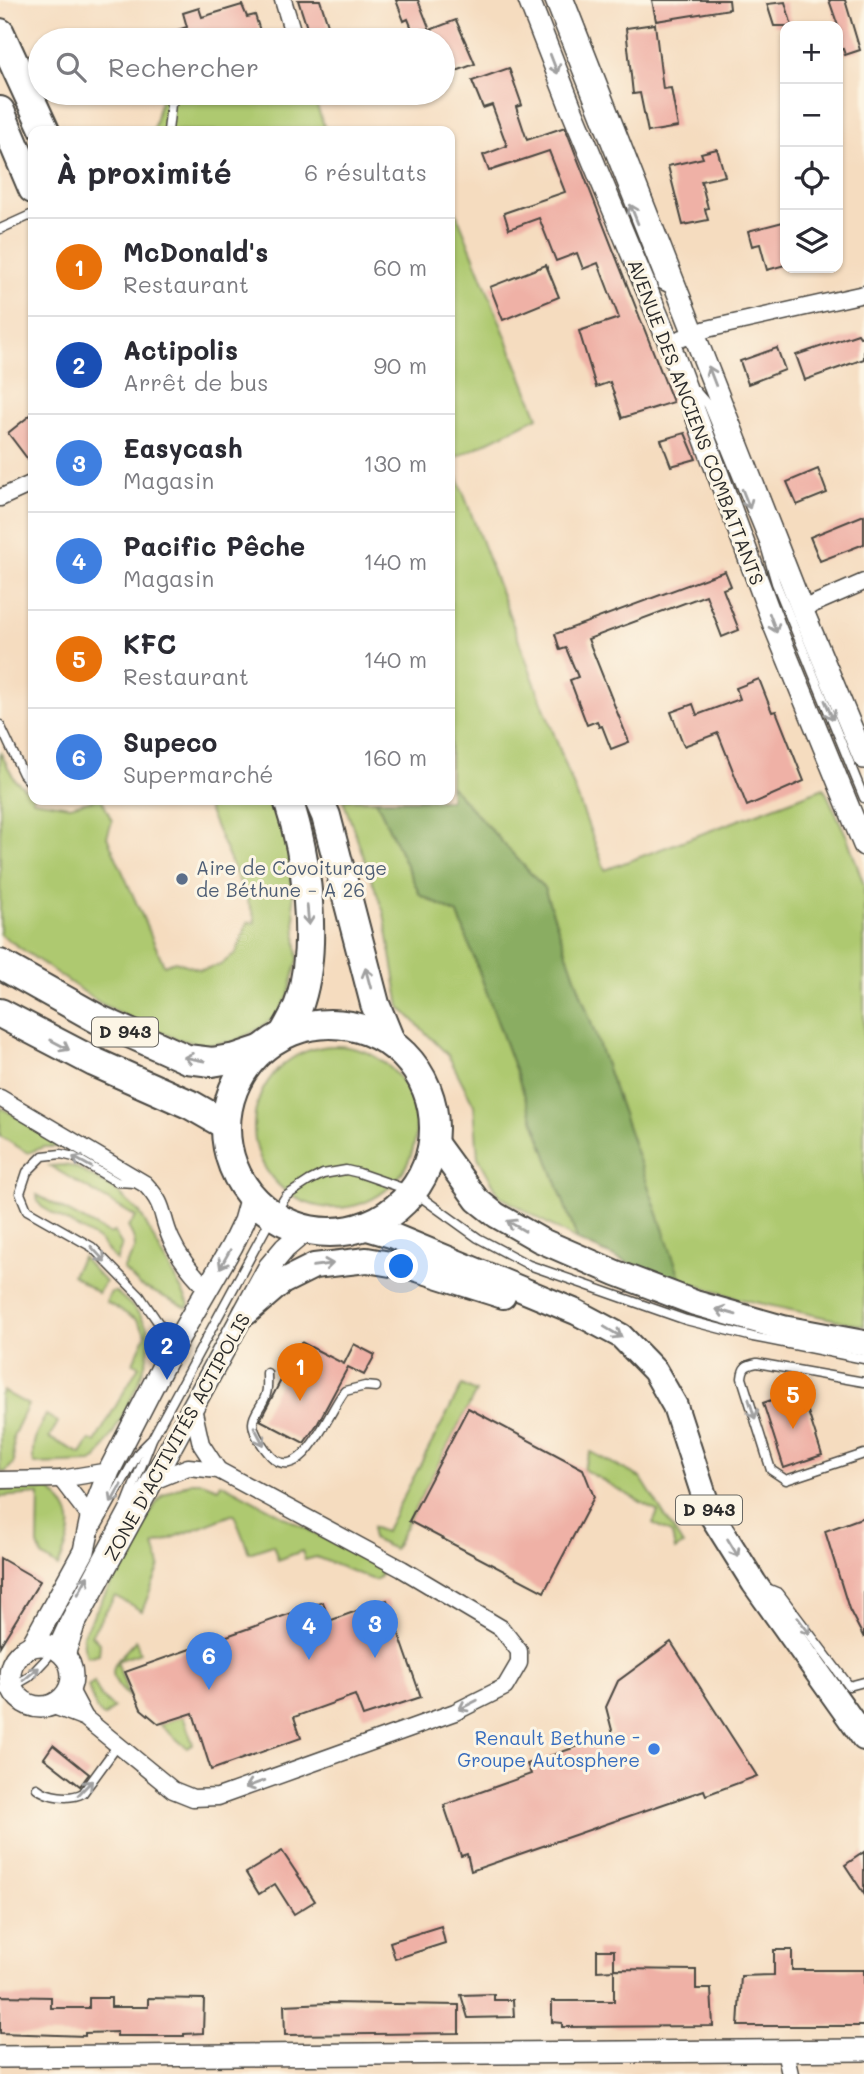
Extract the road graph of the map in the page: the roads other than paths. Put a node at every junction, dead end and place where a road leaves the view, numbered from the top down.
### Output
1 (283, 0) edge
2 (529, 0) edge
3 (549, 0) edge
4 (563, 0) edge
5 (291, 28) edge
6 (0, 33) edge
7 (28, 94) edge
8 (33, 105) edge
9 (171, 105) edge
10 (0, 111) edge
11 (43, 126) edge
12 (169, 126) edge
13 (28, 177) edge
14 (28, 216) edge
15 (0, 229) edge
16 (676, 292) junction
17 (864, 294) edge
18 (693, 333) junction
19 (668, 344) junction
20 (681, 375) junction
21 (28, 485) edge
22 (0, 498) edge
23 (864, 582) edge
24 (802, 609) junction
25 (0, 725) edge
26 (864, 758) edge
27 (28, 780) edge
28 (864, 798) edge
29 (289, 805) edge
30 (321, 805) edge
31 (864, 845) edge
32 (0, 953) edge
33 (0, 964) edge
34 (37, 986) junction
35 (0, 1013) edge
36 (284, 1034) junction
37 (391, 1043) junction
38 (260, 1050) junction
39 (0, 1098) edge
40 (226, 1125) junction
41 (434, 1141) junction
42 (145, 1184) junction
43 (414, 1192) junction
44 (251, 1196) junction
45 (273, 1216) junction
46 (365, 1227) junction
47 (306, 1230) junction
48 (208, 1289) junction
49 (552, 1302) junction
50 (246, 1313) junction
51 (864, 1343) edge
52 (864, 1359) edge
53 (165, 1362) junction
54 (267, 1373) dead end
55 (864, 1382) edge
56 (376, 1387) dead end
57 (193, 1408) junction
58 (152, 1439) junction
59 (864, 1454) edge
60 (218, 1470) junction
61 (109, 1471) junction
62 (61, 1479) junction
63 (0, 1480) edge
64 (151, 1482) junction
65 (91, 1518) junction
66 (84, 1551) junction
67 (754, 1583) junction
68 (50, 1649) junction
69 (864, 1682) edge
70 (7, 1687) edge
71 (69, 1688) junction
72 (51, 1705) junction
73 (85, 1718) junction
74 (864, 1738) edge
75 (118, 1745) junction
76 (37, 1788) dead end
77 (864, 2050) edge
78 (785, 2052) junction
79 (0, 2057) edge
80 (790, 2074) edge

1 - 5 street
2 -> 19 street, AVENUE DES ANCIENS COMBATTANTS
16 -> 3 lane
4 - 16 street, AVENUE DES ANCIENS COMBATTANTS
6 - 7 highway
8 - 11 highway
9 - 12 lane
10 - 13 highway
14 - 15 lane
16 - 18 street, AVENUE DES ANCIENS COMBATTANTS
17 - 18 street
18 - 19 street
24 -> 18 street, AVENUE DES ANCIENS COMBATTANTS
19 - 20 street, AVENUE DES ANCIENS COMBATTANTS
20 -> 28 lane
20 -> 31 street, AVENUE DES ANCIENS COMBATTANTS
21 - 22 street
23 - 24 street
24 - 26 street, AVENUE DES ANCIENS COMBATTANTS
25 - 27 lane
29 -> 36 highway
37 -> 30 highway
32 - 34 highway
33 - 34 highway, D 943
38 -> 34 highway, D 943
35 -> 40 highway, D 943
36 - 37 highway
36 - 38 highway
37 - 41 highway
38 - 40 highway
39 - 42 street
40 - 44 highway
41 - 43 highway
51 -> 41 main road
42 - 48 street
42 -> 53 lane
43 - 45 lane
43 - 46 highway
43 - 52 lane
44 - 45 highway
44 -> 48 street, ZONE D'ACTIVITÉS ACTIPOLIS
45 - 47 highway
45 - 58 lane
46 - 47 highway
46 - 49 main road, D 943
47 - 50 street, ZONE D'ACTIVITÉS ACTIPOLIS
48 - 53 street, ZONE D'ACTIVITÉS ACTIPOLIS
50 -> 49 main road
49 -> 67 main road, D 943
50 - 57 street, ZONE D'ACTIVITÉS ACTIPOLIS
53 - 61 street, ZONE D'ACTIVITÉS ACTIPOLIS
54 -> 56 lane
55 -> 59 lane
57 - 60 street
57 - 64 street, ZONE D'ACTIVITÉS ACTIPOLIS
58 -> 66 lane
68 -> 58 lane
60 - 64 street
60 -> 75 street
61 - 62 street
61 - 65 street, ZONE D'ACTIVITÉS ACTIPOLIS
62 - 63 street
62 - 65 street
64 - 68 street, ZONE D'ACTIVITÉS ACTIPOLIS
65 - 66 street, ZONE D'ACTIVITÉS ACTIPOLIS
66 - 68 street, ZONE D'ACTIVITÉS ACTIPOLIS
67 -> 69 lane
67 - 74 main road, D 943
68 - 70 street
68 - 71 street
70 - 72 street
71 - 72 street
71 - 73 street
72 - 73 street
73 - 75 street
76 -> 75 lane
77 - 78 street
78 - 79 street
78 - 80 street

